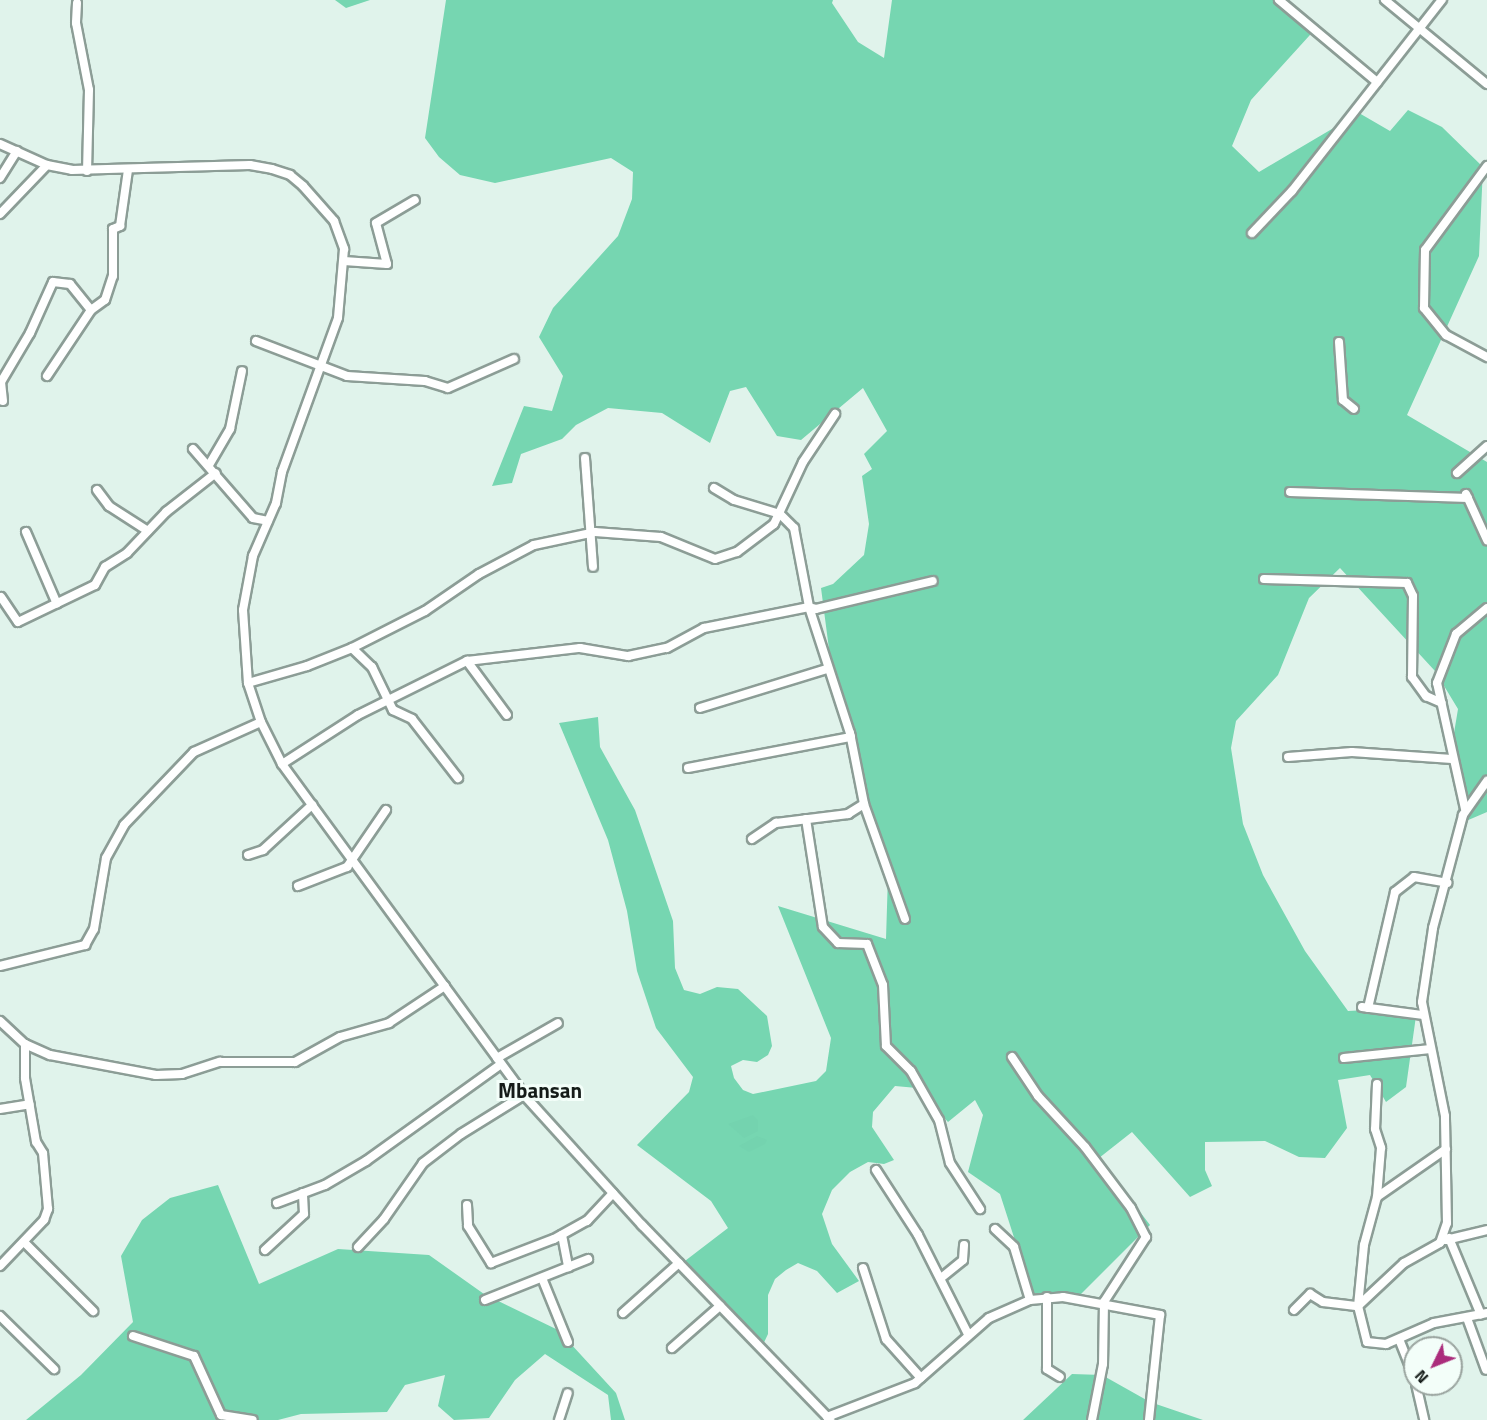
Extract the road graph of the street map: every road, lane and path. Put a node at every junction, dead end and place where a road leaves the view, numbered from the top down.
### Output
1 (1279, 0) edge
2 (1386, 0) edge
3 (1442, 0) edge
4 (77, 3) dead end
5 (1421, 27) junction
6 (1377, 82) junction
7 (1487, 84) edge
8 (0, 144) edge
9 (17, 151) junction
10 (47, 165) junction
11 (1487, 166) edge
12 (128, 170) junction
13 (87, 171) junction
14 (0, 178) edge
15 (415, 200) dead end
16 (0, 214) edge
17 (1252, 234) dead end
18 (344, 261) junction
19 (91, 310) junction
20 (256, 341) dead end
21 (1339, 342) dead end
22 (1487, 357) edge
23 (514, 359) dead end
24 (323, 369) junction
25 (242, 370) dead end
26 (47, 376) dead end
27 (3, 402) dead end
28 (1354, 409) dead end
29 (835, 414) dead end
30 (1487, 446) edge
31 (193, 449) dead end
32 (585, 458) dead end
33 (209, 465) junction
34 (216, 473) junction
35 (1457, 473) dead end
36 (714, 488) dead end
37 (97, 490) dead end
38 (1290, 492) dead end
39 (780, 514) junction
40 (268, 521) junction
41 (148, 531) junction
42 (26, 532) dead end
43 (588, 533) junction
44 (1487, 540) edge
45 (593, 567) dead end
46 (1264, 579) dead end
47 (933, 581) dead end
48 (1, 597) edge
49 (57, 604) junction
50 (809, 607) junction
51 (1487, 608) edge
52 (352, 648) junction
53 (467, 661) junction
54 (827, 669) junction
55 (248, 683) junction
56 (388, 701) junction
57 (1442, 703) junction
58 (700, 708) dead end
59 (507, 715) dead end
60 (261, 722) junction
61 (851, 737) junction
62 (1288, 757) dead end
63 (1452, 759) junction
64 (282, 764) junction
65 (688, 768) dead end
66 (458, 778) dead end
67 (1487, 782) edge
68 (864, 804) junction
69 (312, 805) junction
70 (1465, 809) junction
71 (386, 810) dead end
72 (806, 819) junction
73 (752, 839) dead end
74 (248, 855) dead end
75 (352, 859) junction
76 (1447, 883) junction
77 (298, 886) dead end
78 (905, 919) dead end
79 (0, 966) edge
80 (445, 986) junction
81 (1423, 1015) junction
82 (0, 1020) edge
83 (558, 1023) dead end
84 (25, 1044) junction
85 (1431, 1049) junction
86 (1012, 1057) dead end
87 (1344, 1058) dead end
88 (499, 1061) junction
89 (1377, 1084) dead end
90 (524, 1095) junction
91 (30, 1104) junction
92 (0, 1109) edge
93 (1446, 1149) junction
94 (876, 1170) dead end
95 (303, 1193) junction
96 (613, 1193) junction
97 (1377, 1197) junction
98 (277, 1203) dead end
99 (467, 1205) dead end
100 (980, 1209) dead end
101 (995, 1230) dead end
102 (1487, 1230) edge
103 (562, 1235) junction
104 (1449, 1238) junction
105 (24, 1242) junction
106 (1440, 1243) junction
107 (963, 1245) dead end
108 (358, 1247) dead end
109 (266, 1250) dead end
110 (588, 1259) dead end
111 (679, 1263) junction
112 (0, 1266) edge
113 (568, 1267) junction
114 (863, 1268) dead end
115 (542, 1278) junction
116 (941, 1278) junction
117 (1047, 1298) junction
118 (485, 1300) dead end
119 (1030, 1300) junction
120 (1104, 1302) junction
121 (720, 1306) junction
122 (1358, 1306) junction
123 (1294, 1310) dead end
124 (93, 1311) dead end
125 (623, 1312) dead end
126 (1484, 1314) edge
127 (0, 1316) edge
128 (1467, 1318) junction
129 (968, 1334) junction
130 (133, 1336) dead end
131 (1399, 1339) junction
132 (568, 1342) dead end
133 (672, 1348) dead end
134 (1403, 1349) edge
135 (54, 1369) dead end
136 (1486, 1370) edge
137 (1060, 1377) dead end
138 (921, 1378) junction
139 (568, 1393) dead end
140 (1419, 1396) edge
141 (828, 1418) edge
142 (253, 1420) edge
143 (559, 1420) edge
144 (1092, 1420) edge
145 (1149, 1420) edge
146 (1424, 1420) edge

1 - 6 street
2 - 5 street
3 - 5 street
4 - 13 street
5 - 6 street
5 - 7 street
6 - 17 street
8 - 9 street
9 - 10 street
9 - 14 street
10 - 13 street
10 - 16 street
11 - 22 street
12 - 13 street
12 - 18 street
12 - 19 street
15 - 18 street
18 - 24 street
19 - 26 street
19 - 27 street
20 - 24 street
21 - 28 street
23 - 24 street
24 - 40 street
25 - 33 street
29 - 39 street
30 - 35 street
31 - 33 street
32 - 43 street
33 - 34 street
34 - 40 street
34 - 41 street
36 - 39 street
37 - 41 street
38 - 44 street
39 - 43 street
39 - 50 street
40 - 55 street
41 - 49 street
42 - 49 street
43 - 45 street
43 - 52 street
46 - 57 street
47 - 50 street
48 - 49 street
50 - 53 street
50 - 54 street
51 - 57 street
52 - 55 street
52 - 56 street
53 - 56 street
53 - 59 street
54 - 58 street
54 - 61 street
55 - 60 street
56 - 64 street
56 - 66 street
57 - 63 street
60 - 64 street
60 - 79 street
61 - 65 street
61 - 68 street
62 - 63 street
63 - 70 street
64 - 69 street
67 - 70 street
68 - 72 street
68 - 78 street
69 - 74 street
69 - 75 street
70 - 76 street
71 - 75 street
72 - 73 street
72 - 100 street
75 - 77 street
75 - 80 street
76 - 81 street
76 - 81 street
80 - 84 street
80 - 88 street
81 - 85 street
82 - 84 street
83 - 88 street
84 - 91 street
85 - 87 street
85 - 93 street
86 - 120 street
88 - 90 street
88 - 95 street
89 - 97 street
90 - 96 street
90 - 108 street
91 - 92 street
91 - 105 street
93 - 97 street
93 - 106 street
94 - 116 street
95 - 98 street
95 - 109 street
96 - 103 street
96 - 111 street
97 - 122 street
99 - 103 street
101 - 119 street
102 - 104 street
103 - 113 street
104 - 106 street
104 - 126 street
105 - 112 street
105 - 124 street
106 - 122 street
107 - 116 street
110 - 113 street
111 - 121 street
111 - 125 street
113 - 115 street
114 - 138 street
115 - 118 street
115 - 132 street
116 - 129 street
117 - 119 street
117 - 120 street
117 - 137 street
119 - 129 street
120 - 144 street
120 - 145 street
121 - 133 street
121 - 141 street
122 - 123 street
122 - 131 street
126 - 128 street
127 - 135 street
128 - 131 street
128 - 136 street
129 - 138 street
130 - 142 street
131 - 134 street
138 - 141 street
139 - 143 street
140 - 146 street

